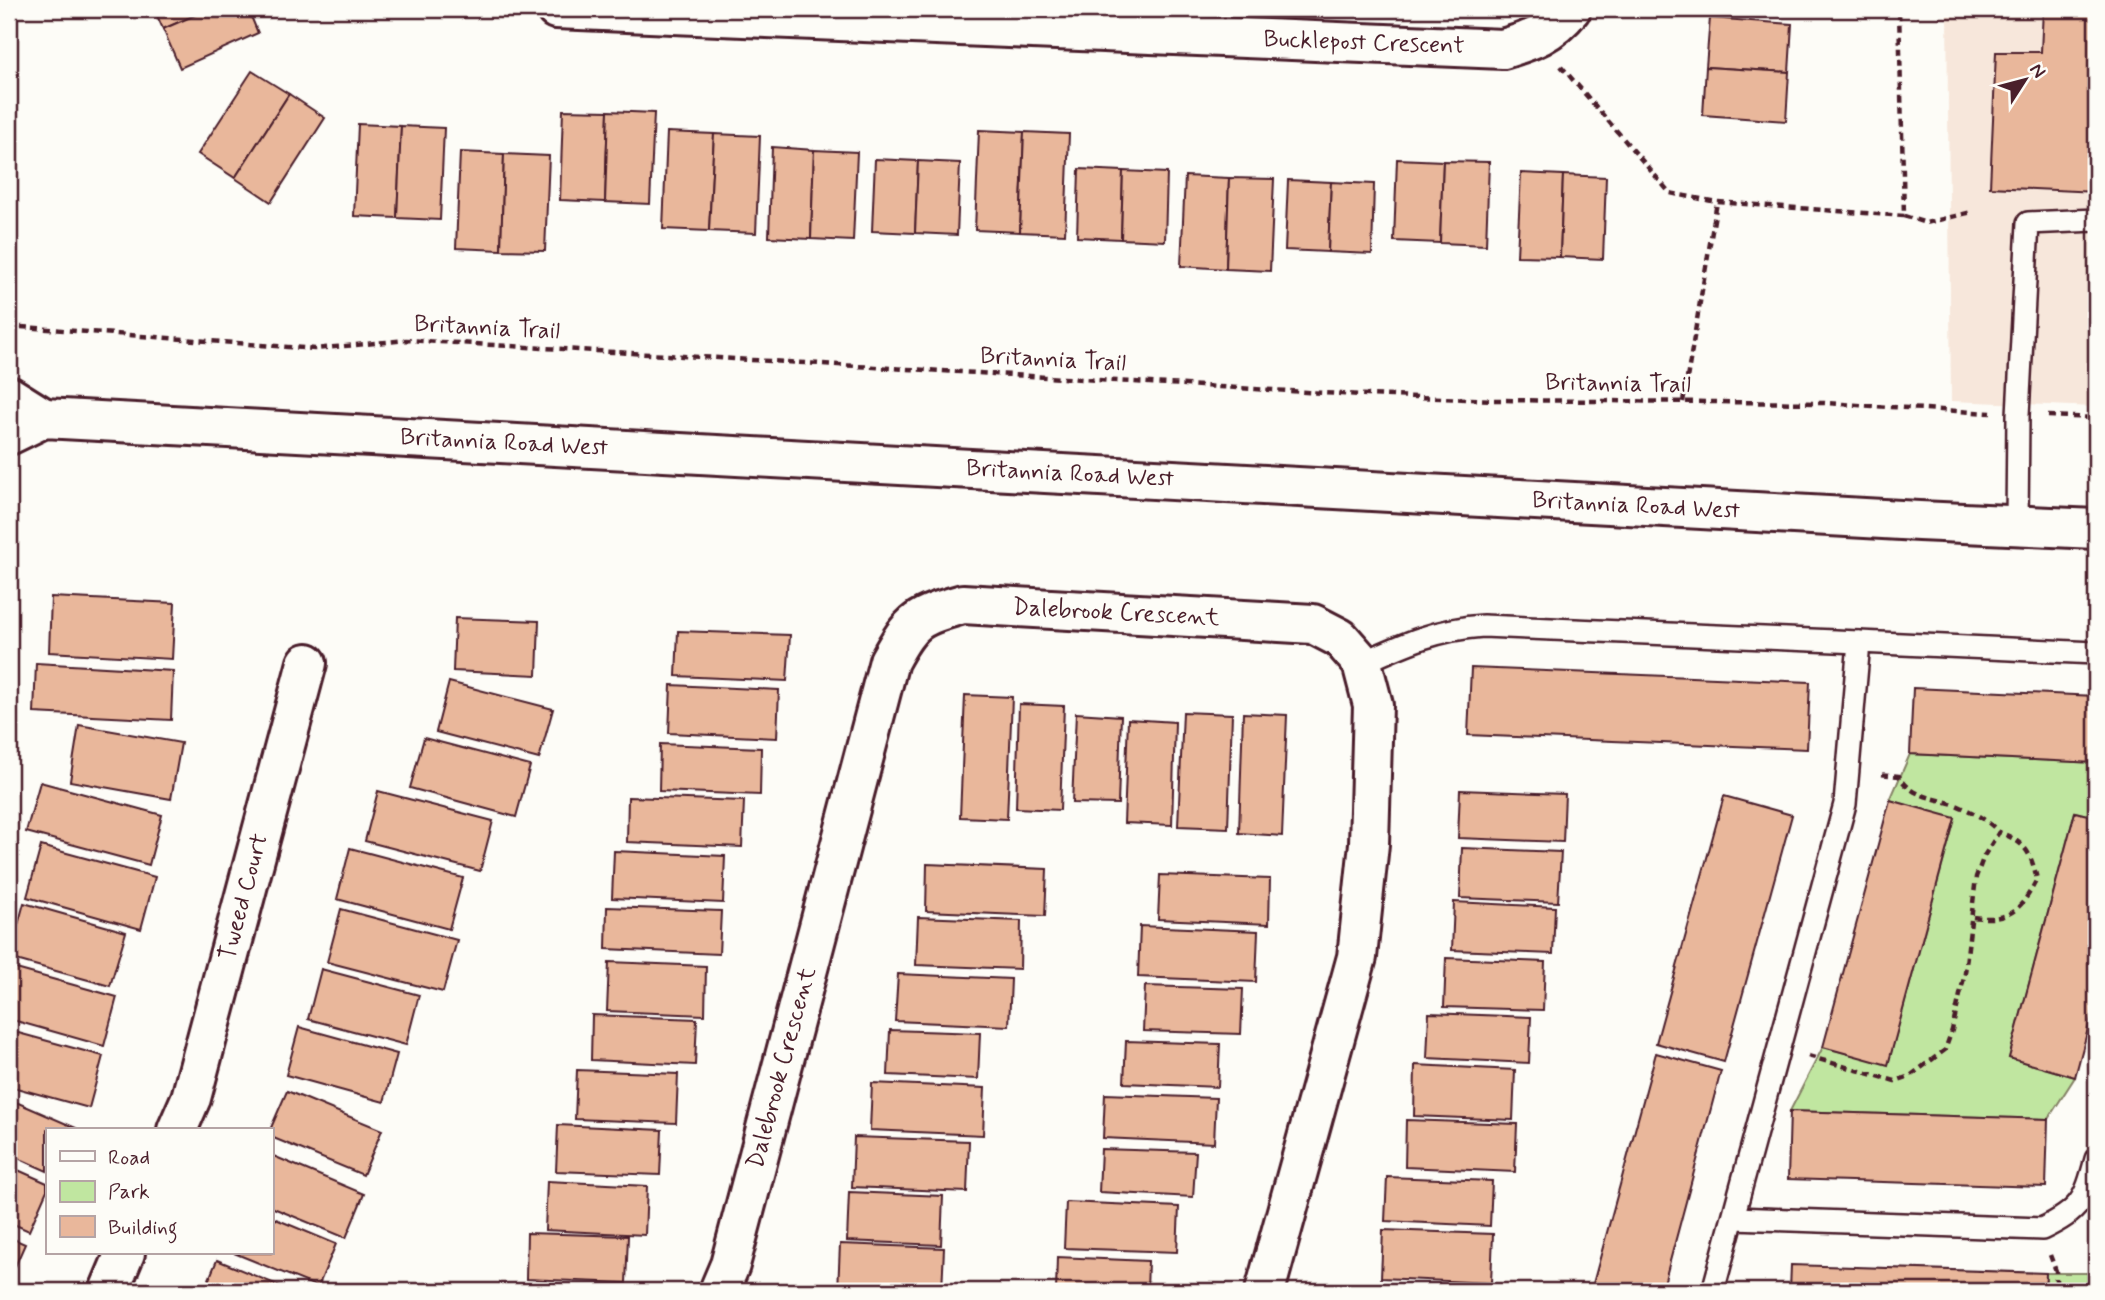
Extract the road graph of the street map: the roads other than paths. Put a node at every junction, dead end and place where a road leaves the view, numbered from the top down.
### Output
1 (556, 9) edge
2 (1571, 9) edge
3 (2096, 220) edge
4 (9, 396) edge
5 (44, 418) junction
6 (9, 435) edge
7 (2017, 526) junction
8 (2096, 529) edge
9 (1859, 642) junction
10 (2096, 653) edge
11 (307, 663) dead end
12 (1362, 663) junction
13 (178, 1128) edge
14 (2096, 1159) edge
15 (1735, 1218) junction
16 (125, 1254) edge
17 (109, 1291) edge
18 (719, 1291) edge
19 (1265, 1291) edge
20 (1713, 1291) edge

1 - 2 street, Bucklepost Crescent
3 - 7 lane
4 - 5 street, Britannia Road West
5 - 6 street, Britannia Road West
5 - 7 street, Britannia Road West
7 - 8 street, Britannia Road West
9 - 10 lane
9 - 12 lane
9 - 15 lane
11 - 13 street, Tweed Court
12 - 18 street, Dalebrook Crescent
12 - 19 street, Dalebrook Crescent
14 - 15 lane
15 - 20 lane
16 - 17 street

